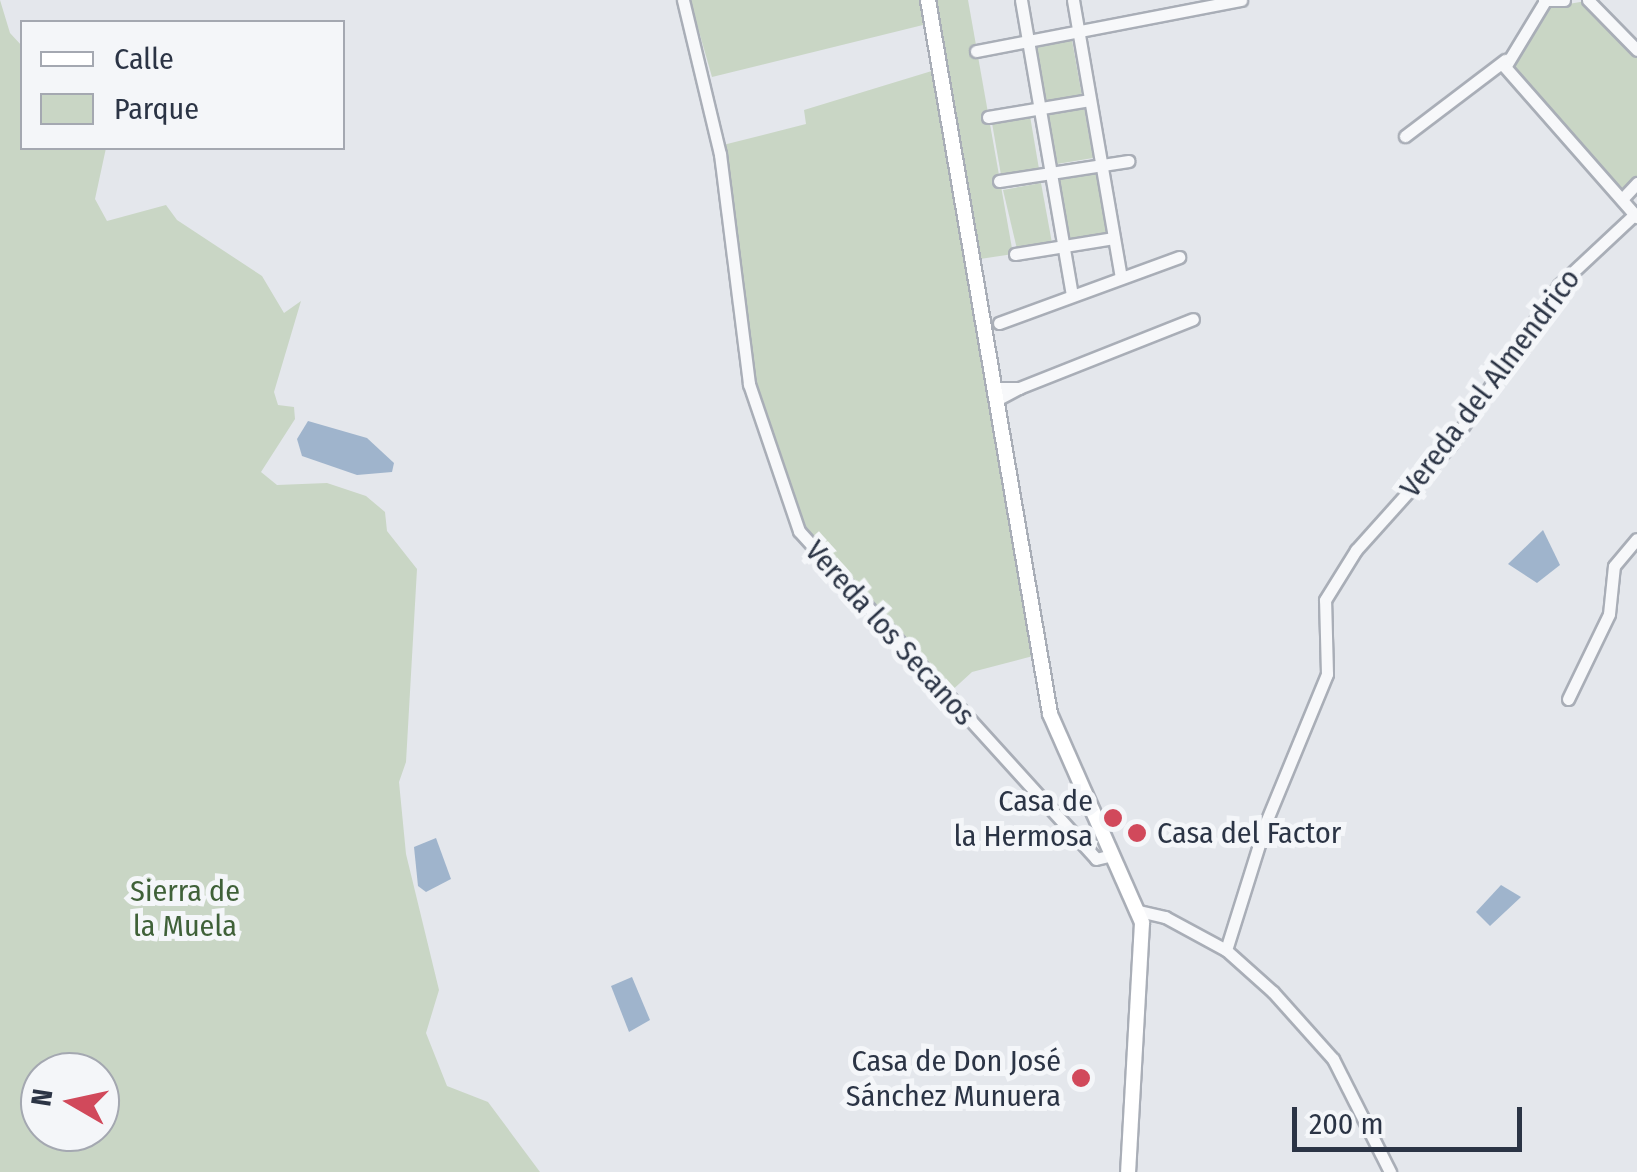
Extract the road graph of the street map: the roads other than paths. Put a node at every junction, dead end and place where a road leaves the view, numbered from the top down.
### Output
1 (683, 0) edge
2 (928, 0) edge
3 (1021, 0) edge
4 (1072, 0) edge
5 (1241, 0) edge
6 (1564, 0) edge
7 (1588, 0) edge
8 (1544, 1) edge
9 (1078, 32) junction
10 (1028, 41) junction
11 (1637, 50) edge
12 (976, 51) dead end
13 (1505, 60) junction
14 (1090, 100) junction
15 (1040, 109) junction
16 (988, 117) dead end
17 (1404, 136) dead end
18 (1128, 160) dead end
19 (1101, 165) junction
20 (1052, 173) junction
21 (999, 182) dead end
22 (1637, 183) edge
23 (1622, 198) junction
24 (1636, 216) edge
25 (1114, 238) junction
26 (1064, 246) junction
27 (1014, 254) dead end
28 (1180, 257) dead end
29 (1121, 278) junction
30 (1072, 296) junction
31 (1193, 319) dead end
32 (998, 323) dead end
33 (994, 394) junction
34 (1637, 539) edge
35 (1568, 700) dead end
36 (1112, 856) junction
37 (1146, 911) junction
38 (1226, 950) junction
39 (1128, 1172) edge
40 (1390, 1172) edge

1 - 36 street, Vereda los Secanos
2 - 33 main road
3 - 10 street
4 - 9 street
5 - 9 street
6 - 8 street
7 - 11 street
8 - 13 street
9 - 10 street
9 - 14 street
10 - 12 street
10 - 15 street
13 - 17 street
13 - 23 street
14 - 15 street
14 - 19 street
15 - 16 street
15 - 20 street
18 - 19 street
19 - 20 street
19 - 25 street
20 - 21 street
20 - 26 street
22 - 23 street
23 - 24 street
24 - 38 street, Vereda del Almendrico
25 - 26 street
25 - 29 street
26 - 27 street
26 - 30 street
28 - 29 street
29 - 30 street
30 - 32 street
31 - 33 street
33 - 36 main road
34 - 35 street
36 - 37 main road
37 - 38 street
37 - 39 main road
38 - 40 street

